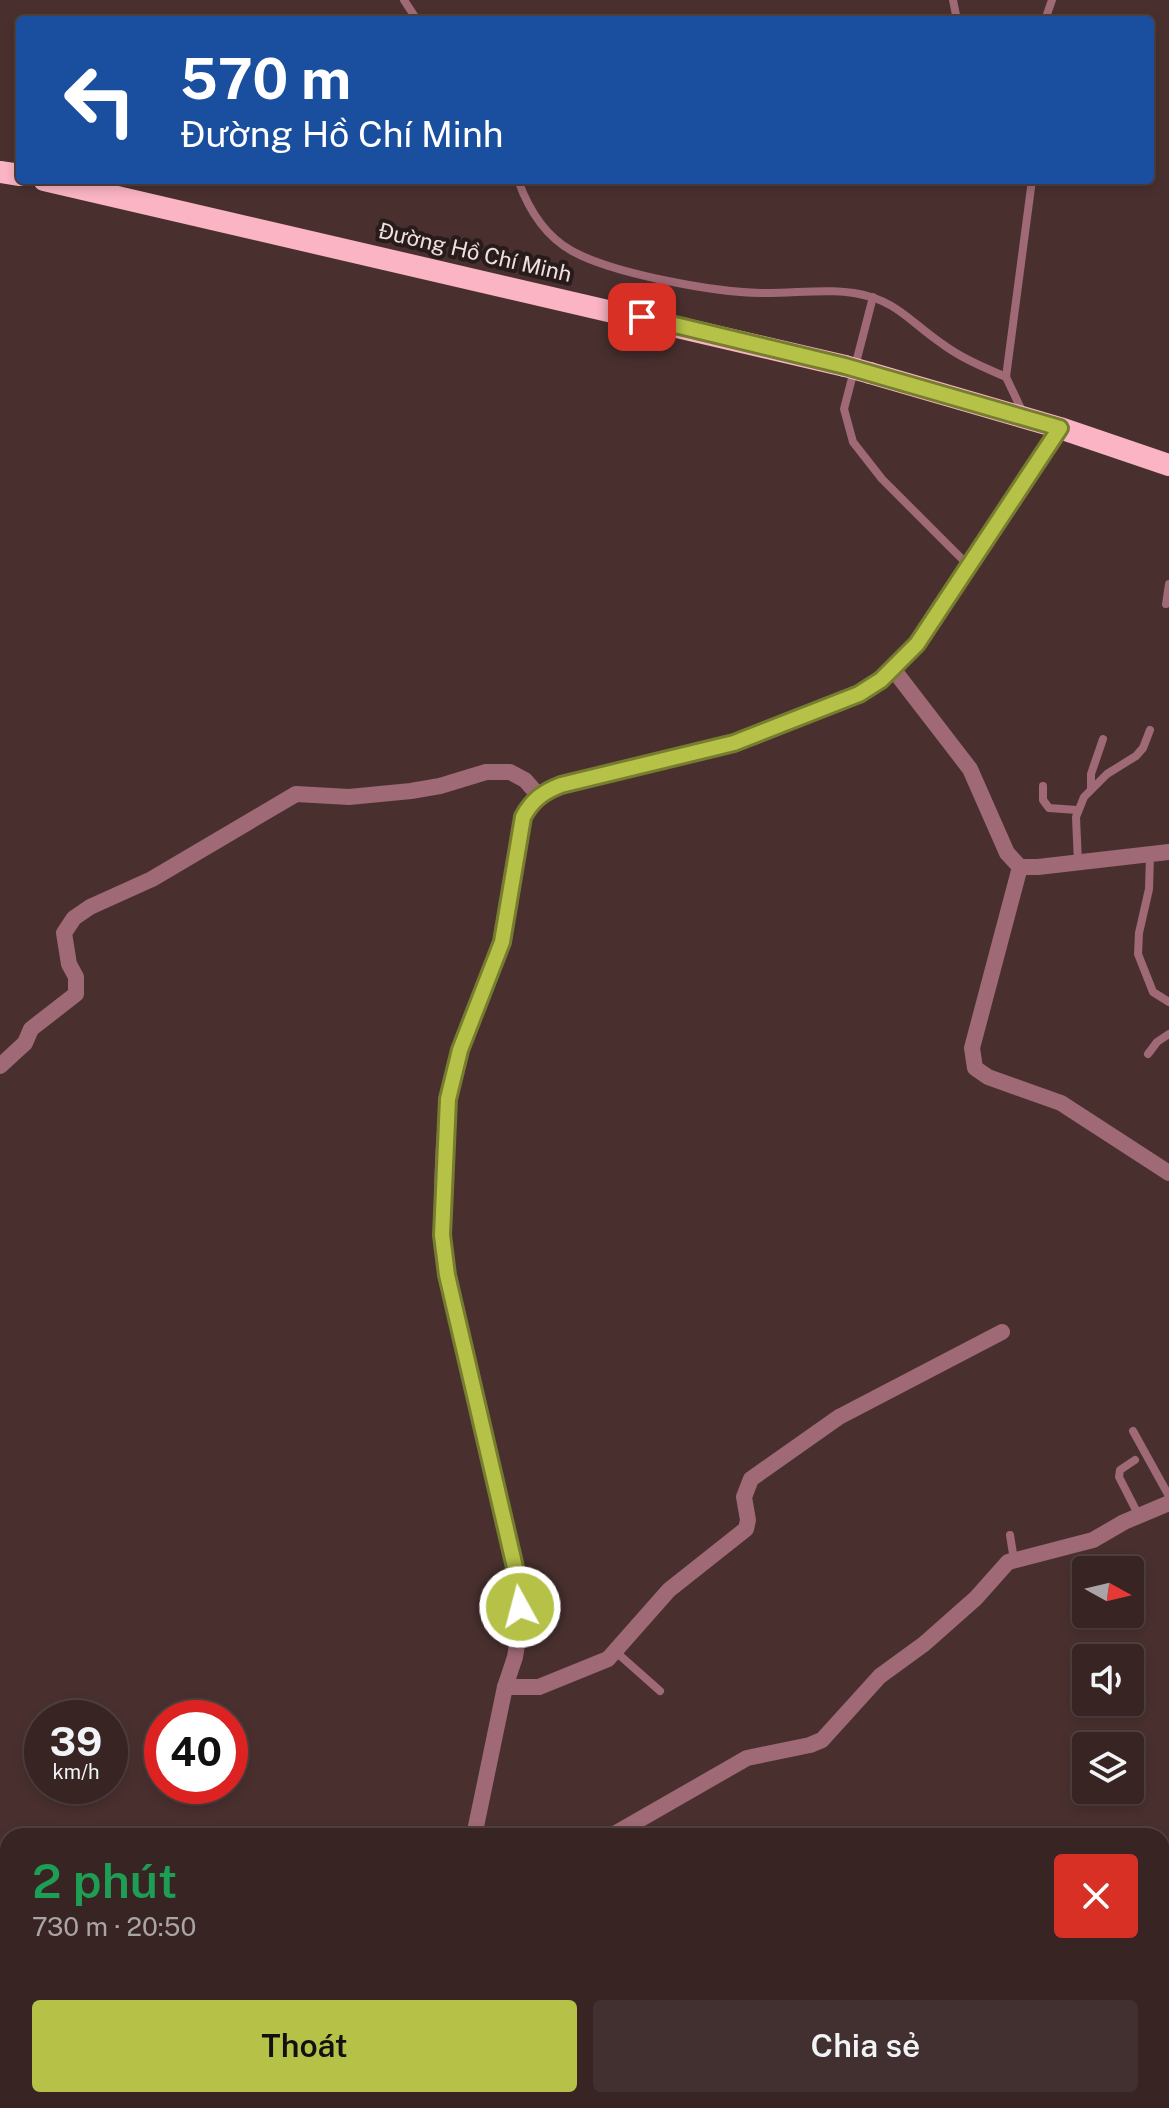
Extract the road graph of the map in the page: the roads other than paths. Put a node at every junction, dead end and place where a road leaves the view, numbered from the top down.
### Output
1 (61, 184) edge
2 (519, 184) edge
3 (1031, 184) edge
4 (873, 297) junction
5 (1006, 377) junction
6 (1024, 417) junction
7 (1060, 428) junction
8 (1169, 465) edge
9 (969, 566) junction
10 (1169, 584) edge
11 (1166, 604) dead end
12 (893, 669) junction
13 (1150, 730) dead end
14 (1103, 739) dead end
15 (1043, 786) dead end
16 (1091, 788) junction
17 (539, 796) junction
18 (1077, 810) junction
19 (1169, 852) edge
20 (1150, 854) junction
21 (1078, 863) junction
22 (1020, 867) junction
23 (1169, 1002) edge
24 (1169, 1034) edge
25 (1148, 1054) dead end
26 (0, 1066) edge
27 (1169, 1173) edge
28 (1002, 1332) dead end
29 (1133, 1431) dead end
30 (1135, 1460) dead end
31 (1169, 1496) edge
32 (1169, 1503) edge
33 (1139, 1516) junction
34 (1010, 1535) dead end
35 (1014, 1560) junction
36 (616, 1652) junction
37 (505, 1687) junction
38 (660, 1691) dead end
39 (476, 1828) edge
40 (625, 1828) edge

1 - 6 highway, Đường Hồ Chí Minh, bridge
2 - 4 lane
3 - 5 lane
4 - 5 lane
4 - 9 lane
5 - 6 lane
6 - 7 highway, Đường Hồ Chí Minh
7 - 8 highway, Đường Hồ Chí Minh
7 - 9 street
9 - 12 street
10 - 11 lane
12 - 17 street
12 - 22 street
13 - 16 lane
14 - 16 lane
15 - 18 lane
16 - 18 lane
17 - 26 street
17 - 37 street
18 - 21 lane
19 - 20 street
20 - 21 street
20 - 23 lane
21 - 22 street
22 - 27 street
24 - 25 lane
28 - 36 street
29 - 31 lane
30 - 33 lane
32 - 33 street
33 - 35 street
34 - 35 lane
35 - 40 street
36 - 37 street
36 - 38 lane
37 - 39 street

